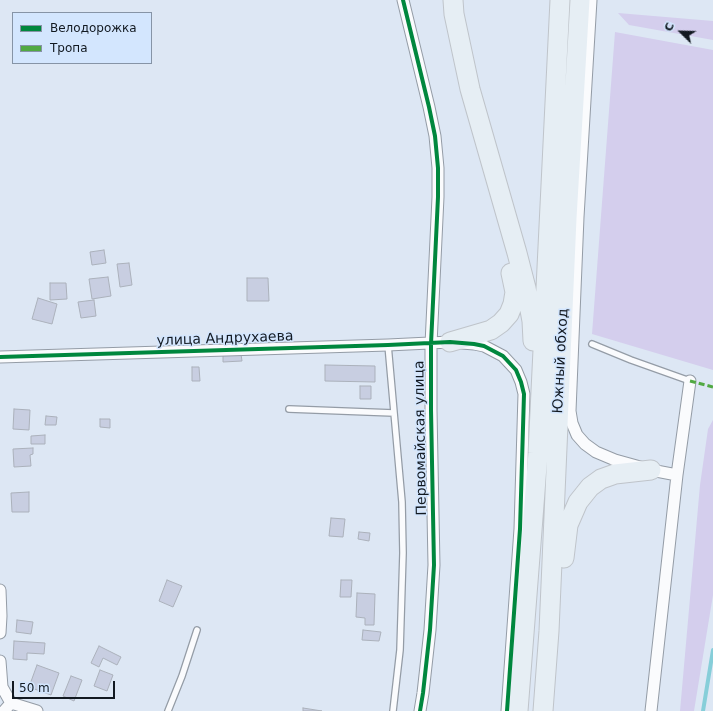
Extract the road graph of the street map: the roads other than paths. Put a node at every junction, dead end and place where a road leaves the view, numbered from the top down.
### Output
1 (403, 0) edge
2 (560, 0) edge
3 (583, 3) edge
4 (453, 7) edge
5 (440, 343) junction
6 (592, 344) dead end
7 (388, 346) junction
8 (0, 357) edge
9 (690, 381) joint
10 (289, 409) dead end
11 (394, 413) junction
12 (651, 470) junction
13 (677, 475) junction
14 (530, 544) junction
15 (0, 590) edge
16 (197, 630) dead end
17 (0, 633) edge
18 (0, 661) edge
19 (7, 707) edge
20 (37, 711) edge
21 (168, 711) edge
22 (393, 711) edge
23 (420, 711) edge
24 (507, 711) edge
25 (518, 711) edge
26 (543, 711) edge
27 (552, 711) edge
28 (651, 711) edge

1 - 5 street, Первомайская улица
2 - 14 highway
3 - 12 street
3 - 26 highway, Южный обход
4 - 5 highway
4 - 14 highway
5 - 7 street, улица Андрухаева
5 - 23 street, Первомайская улица
5 - 24 street, улица Андрухаева
6 - 9 lane
7 - 8 street, улица Андрухаева
7 - 11 lane
9 - 13 street
10 - 11 lane
11 - 22 lane
12 - 13 street
12 - 27 highway
13 - 28 street
14 - 25 highway
15 - 17 street
16 - 21 lane
18 - 19 street
19 - 20 street

